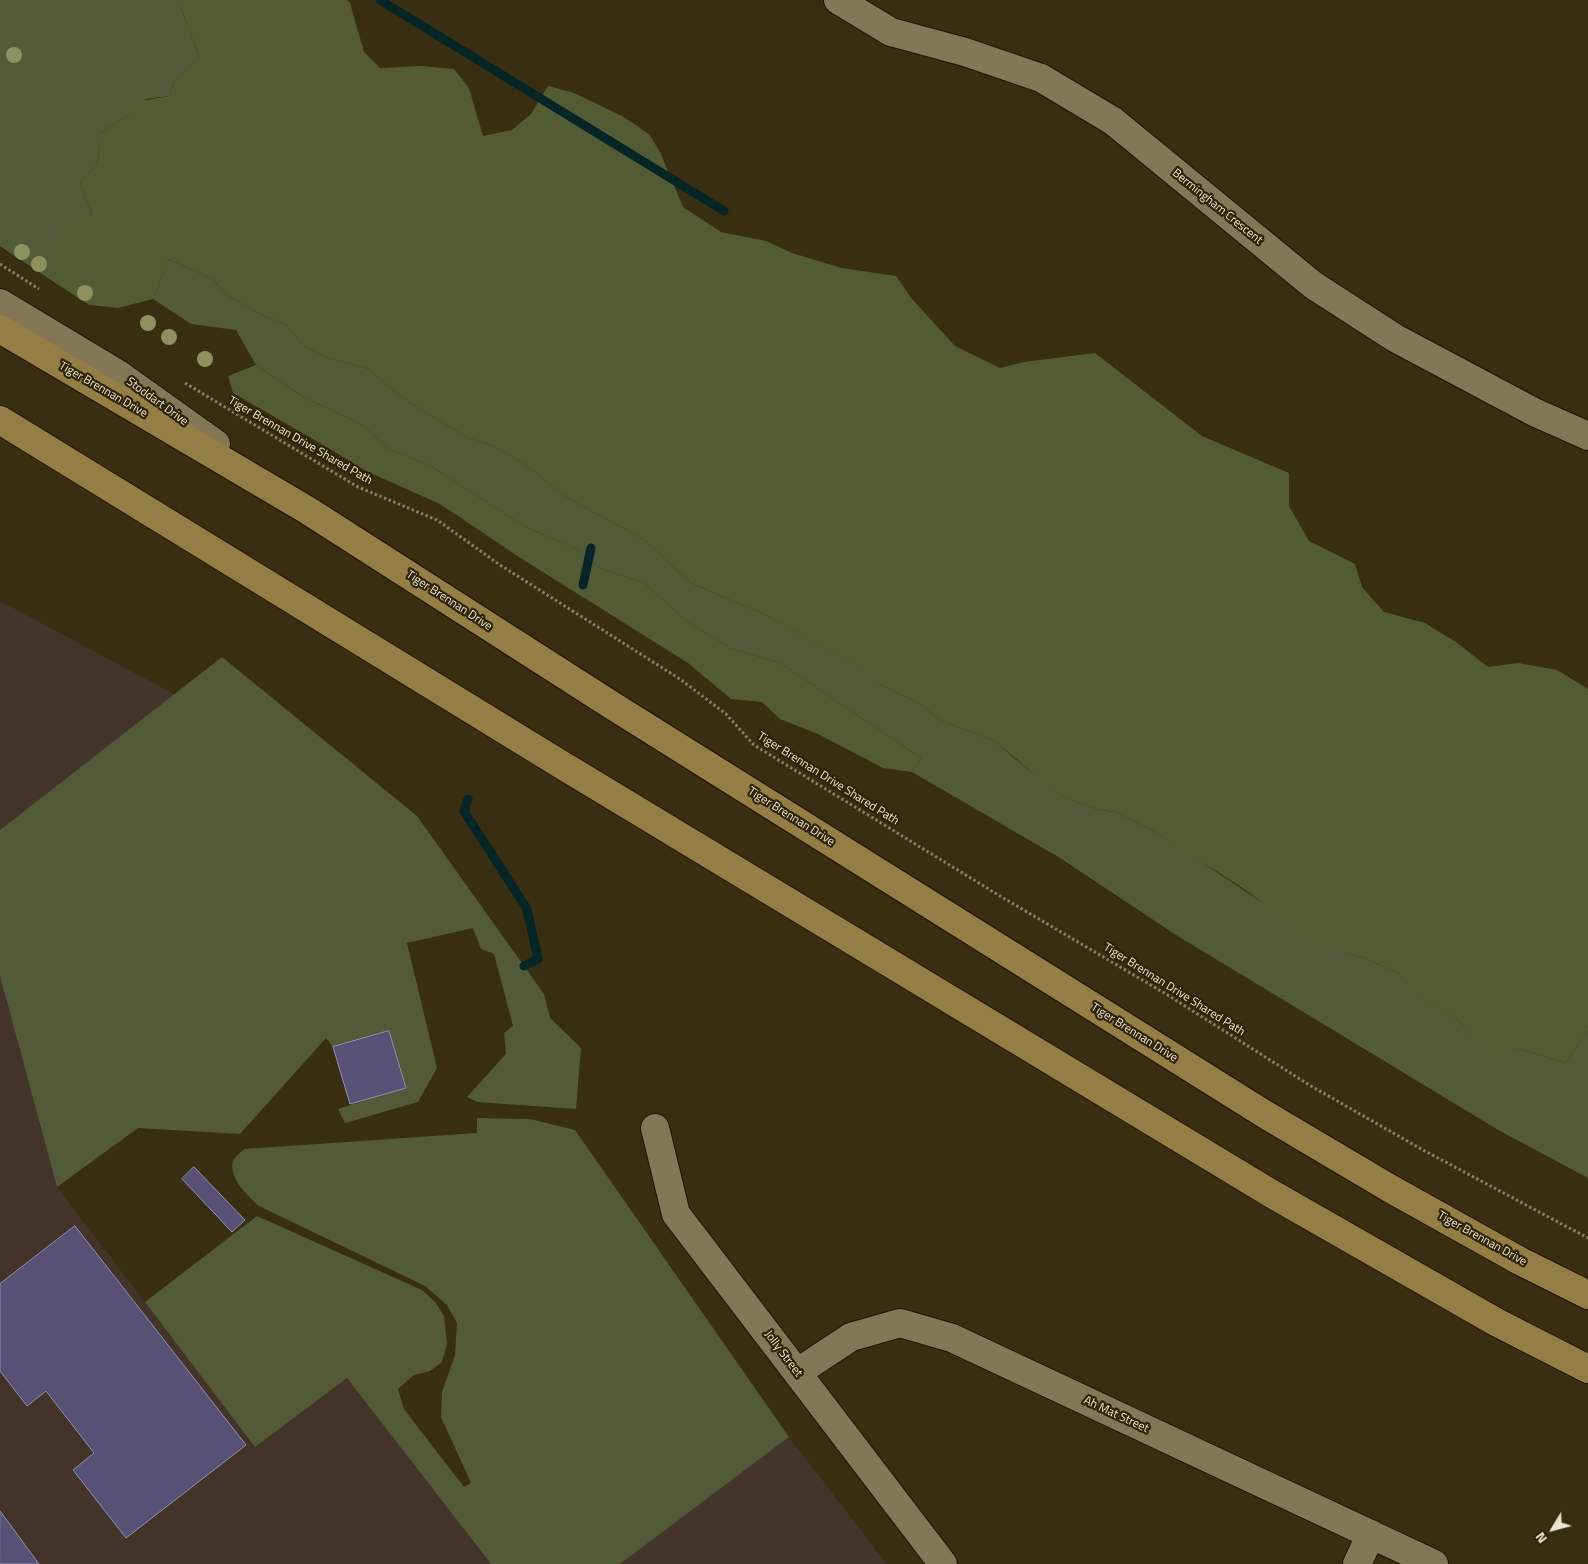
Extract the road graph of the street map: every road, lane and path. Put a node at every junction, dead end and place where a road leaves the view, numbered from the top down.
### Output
1 (838, 0) edge
2 (0, 264) edge
3 (41, 290) dead end
4 (0, 302) edge
5 (0, 329) edge
6 (181, 380) dead end
7 (0, 420) edge
8 (1588, 436) edge
9 (307, 510) junction
10 (655, 1128) dead end
11 (1588, 1238) edge
12 (1588, 1295) edge
13 (1588, 1369) edge
14 (798, 1372) junction
15 (1372, 1534) junction
16 (943, 1564) edge
17 (1357, 1564) edge
18 (1434, 1564) edge

1 - 8 street, Bermingham Crescent
2 - 3 path
4 - 9 street, Stoddart Drive
5 - 9 main road, Tiger Brennan Drive
6 - 11 path, Tiger Brennan Drive Shared Path
7 - 13 main road
9 - 12 main road, Tiger Brennan Drive
10 - 14 street, Jolly Street
14 - 15 street, Ah Mat Street
14 - 16 street, Jolly Street
15 - 17 street
15 - 18 street, Ah Mat Street

